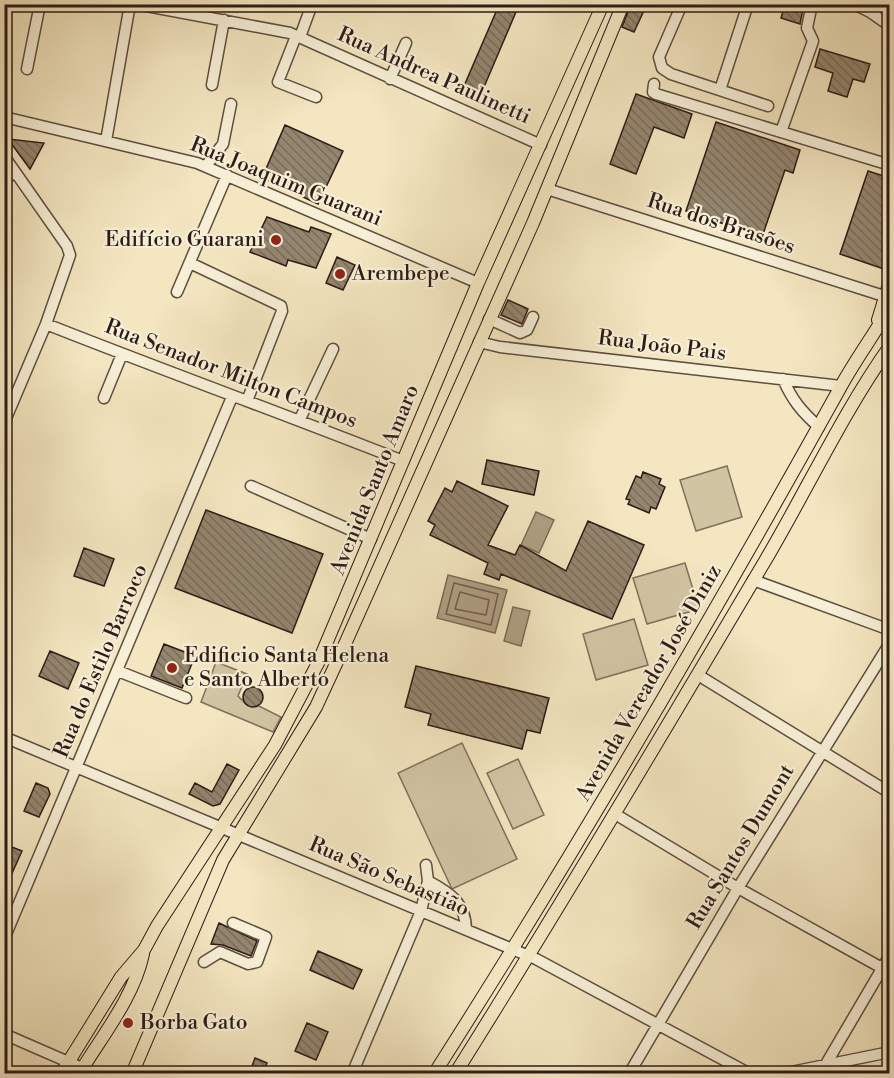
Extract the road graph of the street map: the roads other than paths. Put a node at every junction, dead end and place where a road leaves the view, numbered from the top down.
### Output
1 (40, 4) edge
2 (130, 4) edge
3 (136, 4) edge
4 (312, 4) edge
5 (603, 4) edge
6 (623, 4) edge
7 (682, 4) edge
8 (748, 4) edge
9 (812, 4) edge
10 (854, 4) edge
11 (224, 20) junction
12 (890, 26) edge
13 (298, 36) junction
14 (406, 43) dead end
15 (27, 69) dead end
16 (390, 79) junction
17 (654, 84) dead end
18 (212, 85) dead end
19 (720, 90) junction
20 (316, 97) dead end
21 (231, 104) dead end
22 (768, 106) dead end
23 (4, 117) edge
24 (781, 132) junction
25 (106, 141) junction
26 (541, 145) junction
27 (4, 156) edge
28 (890, 165) edge
29 (206, 166) junction
30 (15, 172) junction
31 (227, 175) junction
32 (4, 180) edge
33 (547, 189) junction
34 (190, 263) junction
35 (890, 281) edge
36 (478, 283) junction
37 (177, 292) dead end
38 (887, 301) edge
39 (533, 317) dead end
40 (489, 319) junction
41 (46, 324) junction
42 (479, 342) junction
43 (890, 346) edge
44 (333, 349) dead end
45 (122, 354) junction
46 (783, 379) junction
47 (841, 386) junction
48 (232, 397) junction
49 (104, 398) dead end
50 (247, 401) junction
51 (300, 419) junction
52 (5, 420) edge
53 (819, 427) junction
54 (403, 461) junction
55 (251, 486) dead end
56 (371, 540) junction
57 (753, 580) junction
58 (890, 630) edge
59 (890, 643) edge
60 (118, 671) junction
61 (698, 675) junction
62 (186, 698) dead end
63 (4, 737) edge
64 (822, 750) junction
65 (78, 767) junction
66 (890, 793) edge
67 (615, 814) junction
68 (220, 827) junction
69 (237, 834) junction
70 (426, 865) dead end
71 (428, 881) junction
72 (738, 888) junction
73 (421, 911) junction
74 (233, 923) dead end
75 (466, 930) junction
76 (5, 935) edge
77 (144, 950) junction
78 (513, 950) junction
79 (890, 955) edge
80 (529, 956) junction
81 (204, 962) dead end
82 (882, 968) junction
83 (659, 1023) junction
84 (4, 1034) edge
85 (890, 1052) edge
86 (69, 1061) junction
87 (826, 1064) junction
88 (81, 1070) edge
89 (794, 1072) edge
90 (61, 1074) edge
91 (96, 1074) edge
92 (132, 1074) edge
93 (352, 1074) edge
94 (434, 1074) edge
95 (455, 1074) edge
96 (629, 1074) edge
97 (750, 1074) edge
98 (781, 1074) edge

1 - 15 street
2 - 25 street
3 - 11 street, Rua Andrea Paulinetti
4 - 13 street
5 - 26 main road, Avenida Santo Amaro
6 - 33 main road, Avenida Santo Amaro
7 - 19 street
8 - 19 street
9 - 24 street
10 - 12 street
11 - 13 street, Rua Andrea Paulinetti
11 - 18 street
13 - 16 street, Rua Andrea Paulinetti
13 - 20 street
14 - 16 street
16 - 26 street, Rua Andrea Paulinetti
17 - 24 street
19 - 22 street
21 - 29 street
23 - 25 street, Rua Joaquim Guarani
24 - 28 street
25 - 29 street, Rua Joaquim Guarani
26 - 36 main road, Avenida Santo Amaro
27 - 30 street
29 - 31 street, Rua Joaquim Guarani
30 - 32 street
30 - 41 street
31 - 34 street
31 - 36 street, Rua Joaquim Guarani
33 - 38 street, Rua dos Brasões
33 - 40 main road, Avenida Santo Amaro
34 - 37 street
34 - 50 street
35 - 38 main road, Avenida Vereador José Diniz
36 - 54 main road, Avenida Santo Amaro
38 - 47 main road, Avenida Vereador José Diniz
39 - 40 street
40 - 42 main road, Avenida Santo Amaro
41 - 45 street, Rua Senador Milton Campos
41 - 52 street
42 - 46 street, Rua João Pais
42 - 69 main road, Avenida Santo Amaro
43 - 57 main road, Avenida Vereador José Diniz
44 - 51 street
45 - 48 street, Rua Senador Milton Campos
45 - 49 street
46 - 47 street, Rua João Pais
46 - 53 street
47 - 53 main road, Avenida Vereador José Diniz
48 - 50 street, Rua Senador Milton Campos
48 - 60 street, Rua do Estilo Barroco
50 - 51 street, Rua Senador Milton Campos
51 - 54 street, Rua Senador Milton Campos
53 - 78 main road, Avenida Vereador José Diniz
54 - 56 main road, Avenida Santo Amaro
55 - 56 street
56 - 68 main road, Avenida Santo Amaro
57 - 58 street
57 - 61 main road, Avenida Vereador José Diniz
59 - 64 street, Rua Santos Dumont
60 - 62 street
60 - 65 street, Rua do Estilo Barroco
61 - 64 street
61 - 67 main road, Avenida Vereador José Diniz
63 - 65 street, Rua São Sebastião
64 - 66 street
64 - 72 street, Rua Santos Dumont
65 - 68 street, Rua São Sebastião
65 - 76 street, Rua do Estilo Barroco
67 - 72 street
67 - 80 main road, Avenida Vereador José Diniz
68 - 69 street, Rua São Sebastião
68 - 77 main road, Avenida Santo Amaro
69 - 73 street, Rua São Sebastião
69 - 92 main road, Avenida Santo Amaro
70 - 71 street
71 - 73 street
71 - 75 street
72 - 82 street
72 - 83 street, Rua Santos Dumont
73 - 75 street, Rua São Sebastião
73 - 93 street
74 - 81 street
75 - 78 street, Rua São Sebastião
77 - 86 main road, Avenida Santo Amaro
77 - 88 main road, Avenida Santo Amaro
78 - 80 street, Rua São Sebastião
78 - 94 main road, Avenida Vereador José Diniz
79 - 82 street
80 - 83 street, Rua São Sebastião
80 - 95 main road, Avenida Vereador José Diniz
82 - 87 street
83 - 96 street, Rua Santos Dumont
83 - 97 street, Rua São Sebastião
84 - 86 street
85 - 87 street
86 - 88 street
86 - 90 main road, Avenida Santo Amaro
87 - 89 street
88 - 91 street
89 - 98 street

